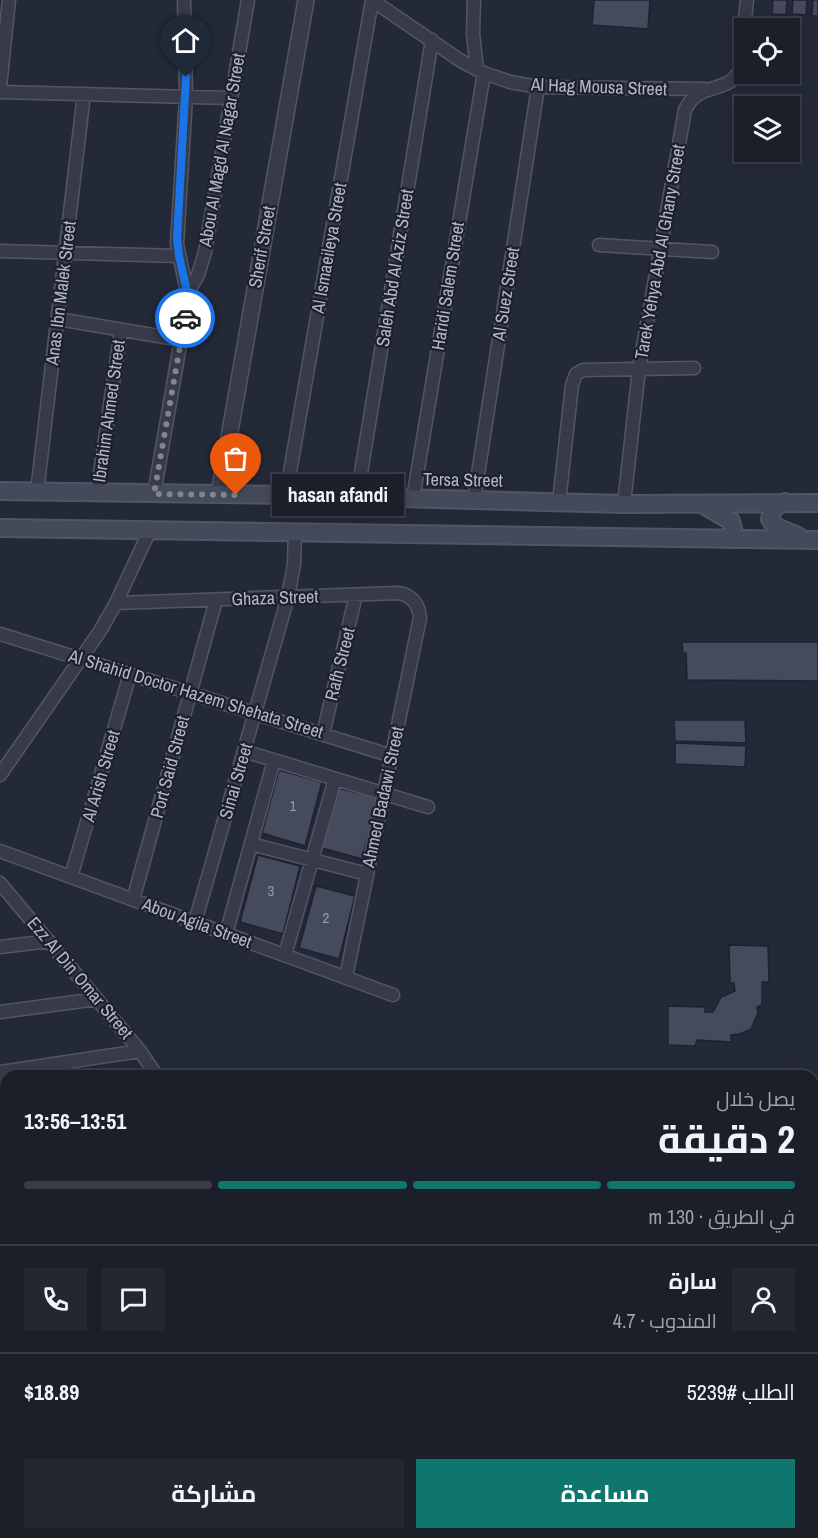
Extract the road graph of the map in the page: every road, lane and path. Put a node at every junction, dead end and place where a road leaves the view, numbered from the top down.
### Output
1 (9, 0) edge
2 (184, 0) edge
3 (248, 0) edge
4 (306, 0) edge
5 (372, 0) edge
6 (474, 0) edge
7 (747, 0) edge
8 (745, 18) edge
9 (432, 40) junction
10 (480, 71) junction
11 (734, 76) edge
12 (0, 87) edge
13 (538, 87) junction
14 (706, 89) junction
15 (0, 92) edge
16 (84, 94) junction
17 (186, 97) junction
18 (231, 98) junction
19 (599, 245) dead end
20 (661, 249) junction
21 (0, 251) edge
22 (712, 252) dead end
23 (65, 253) junction
24 (179, 256) junction
25 (186, 296) junction
26 (58, 320) junction
27 (121, 330) junction
28 (182, 340) junction
29 (694, 368) dead end
30 (639, 369) junction
31 (0, 491) edge
32 (37, 492) junction
33 (97, 493) junction
34 (154, 494) junction
35 (219, 494) junction
36 (286, 495) junction
37 (357, 497) junction
38 (413, 499) junction
39 (474, 500) junction
40 (559, 502) junction
41 (699, 502) junction
42 (785, 502) junction
43 (818, 503) edge
44 (624, 504) junction
45 (0, 528) edge
46 (150, 530) junction
47 (295, 533) junction
48 (729, 539) junction
49 (812, 540) edge
50 (356, 595) junction
51 (288, 597) junction
52 (216, 600) junction
53 (116, 603) junction
54 (420, 618) joint
55 (0, 634) edge
56 (82, 659) junction
57 (130, 674) junction
58 (190, 693) junction
59 (255, 713) junction
60 (323, 734) junction
61 (244, 751) junction
62 (392, 756) junction
63 (274, 760) junction
64 (0, 775) edge
65 (335, 779) junction
66 (384, 794) junction
67 (428, 807) dead end
68 (251, 844) junction
69 (0, 851) edge
70 (312, 860) junction
71 (367, 874) junction
72 (71, 877) junction
73 (2, 887) edge
74 (133, 900) junction
75 (195, 922) junction
76 (226, 934) junction
77 (49, 941) junction
78 (0, 947) edge
79 (285, 955) junction
80 (346, 977) junction
81 (393, 995) dead end
82 (97, 999) junction
83 (0, 1012) edge
84 (140, 1051) junction
85 (13, 1070) edge
86 (153, 1070) edge

1 - 12 street
2 - 17 street
3 - 18 street, Abou Al Magd Al Nagar Street
4 - 35 street, Sherif Street
5 - 9 street, Al Hag Mousa Street
5 - 36 street, Al Ismaeileya Street
6 - 10 street, Haridi Salem Street
7 - 8 street, Tarek Yehya Abd Al Ghany Street
9 - 10 street, Al Hag Mousa Street
9 - 37 street, Saleh Abd Al Aziz Street
10 - 13 street, Al Hag Mousa Street
10 - 38 street, Haridi Salem Street
11 - 14 street, Tarek Yehya Abd Al Ghany Street
13 - 14 street, Al Hag Mousa Street
13 - 39 street, Al Suez Street
14 - 20 street, Tarek Yehya Abd Al Ghany Street
15 - 16 street
16 - 17 street
16 - 23 street, Anas Ibn Malek Street
17 - 18 street
17 - 24 street
18 - 25 street, Abou Al Magd Al Nagar Street
19 - 20 street
20 - 22 street
20 - 30 street, Tarek Yehya Abd Al Ghany Street
21 - 23 street
23 - 24 street
23 - 26 street, Anas Ibn Malek Street
24 - 25 street
25 - 28 street
26 - 27 street
26 - 32 street, Anas Ibn Malek Street
27 - 28 street
27 - 33 street, Ibrahim Ahmed Street
28 - 34 street
29 - 30 street
30 - 40 street
30 - 44 street, Tarek Yehya Abd Al Ghany Street
31 - 32 main road, Tersa Street
32 - 33 main road, Tersa Street
33 - 34 main road, Tersa Street
34 - 35 main road, Tersa Street
35 - 36 main road, Tersa Street
36 - 37 main road, Tersa Street
37 - 38 main road, Tersa Street
38 - 39 main road, Tersa Street
39 - 40 main road, Tersa Street
40 - 44 main road, Tersa Street
41 - 42 main road, Tersa Street
41 - 44 main road, Tersa Street
41 - 48 main road
42 - 43 main road, Tersa Street
42 - 49 main road
45 - 46 main road
46 - 47 main road
46 - 53 street
47 - 48 main road
47 - 51 street, Sinai Street
48 - 49 main road
50 - 51 street, Ghaza Street
50 - 54 street, Ghaza Street
50 - 60 street, Rafh Street
51 - 52 street, Ghaza Street
51 - 59 street, Sinai Street
52 - 53 street, Ghaza Street
52 - 58 street, Port Said Street
53 - 56 street
54 - 62 street, Ahmed Badawi Street
55 - 56 street, Al Shahid Doctor Hazem Shehata Street
56 - 57 street, Al Shahid Doctor Hazem Shehata Street
56 - 64 street
57 - 58 street, Al Shahid Doctor Hazem Shehata Street
57 - 72 street, Al Arish Street
58 - 59 street, Al Shahid Doctor Hazem Shehata Street
58 - 74 street, Port Said Street
59 - 60 street, Al Shahid Doctor Hazem Shehata Street
59 - 61 street, Sinai Street
60 - 62 street, Al Shahid Doctor Hazem Shehata Street
61 - 63 street
61 - 75 street, Sinai Street
62 - 66 street, Ahmed Badawi Street
63 - 65 street
63 - 68 street
65 - 66 street
65 - 70 street
66 - 67 street
66 - 71 street, Ahmed Badawi Street
68 - 70 street
68 - 76 street
69 - 72 street, Abou Agila Street
70 - 71 street
70 - 79 street
71 - 80 street, Ahmed Badawi Street
72 - 74 street, Abou Agila Street
73 - 77 street, Ezz Al Din Omar Street
74 - 75 street, Abou Agila Street
75 - 76 street, Abou Agila Street
76 - 79 street, Abou Agila Street
77 - 78 street
77 - 82 street, Ezz Al Din Omar Street
79 - 80 street, Abou Agila Street
80 - 81 street, Abou Agila Street
82 - 83 street
82 - 84 street, Ezz Al Din Omar Street
84 - 85 street
84 - 86 street, Ezz Al Din Omar Street

